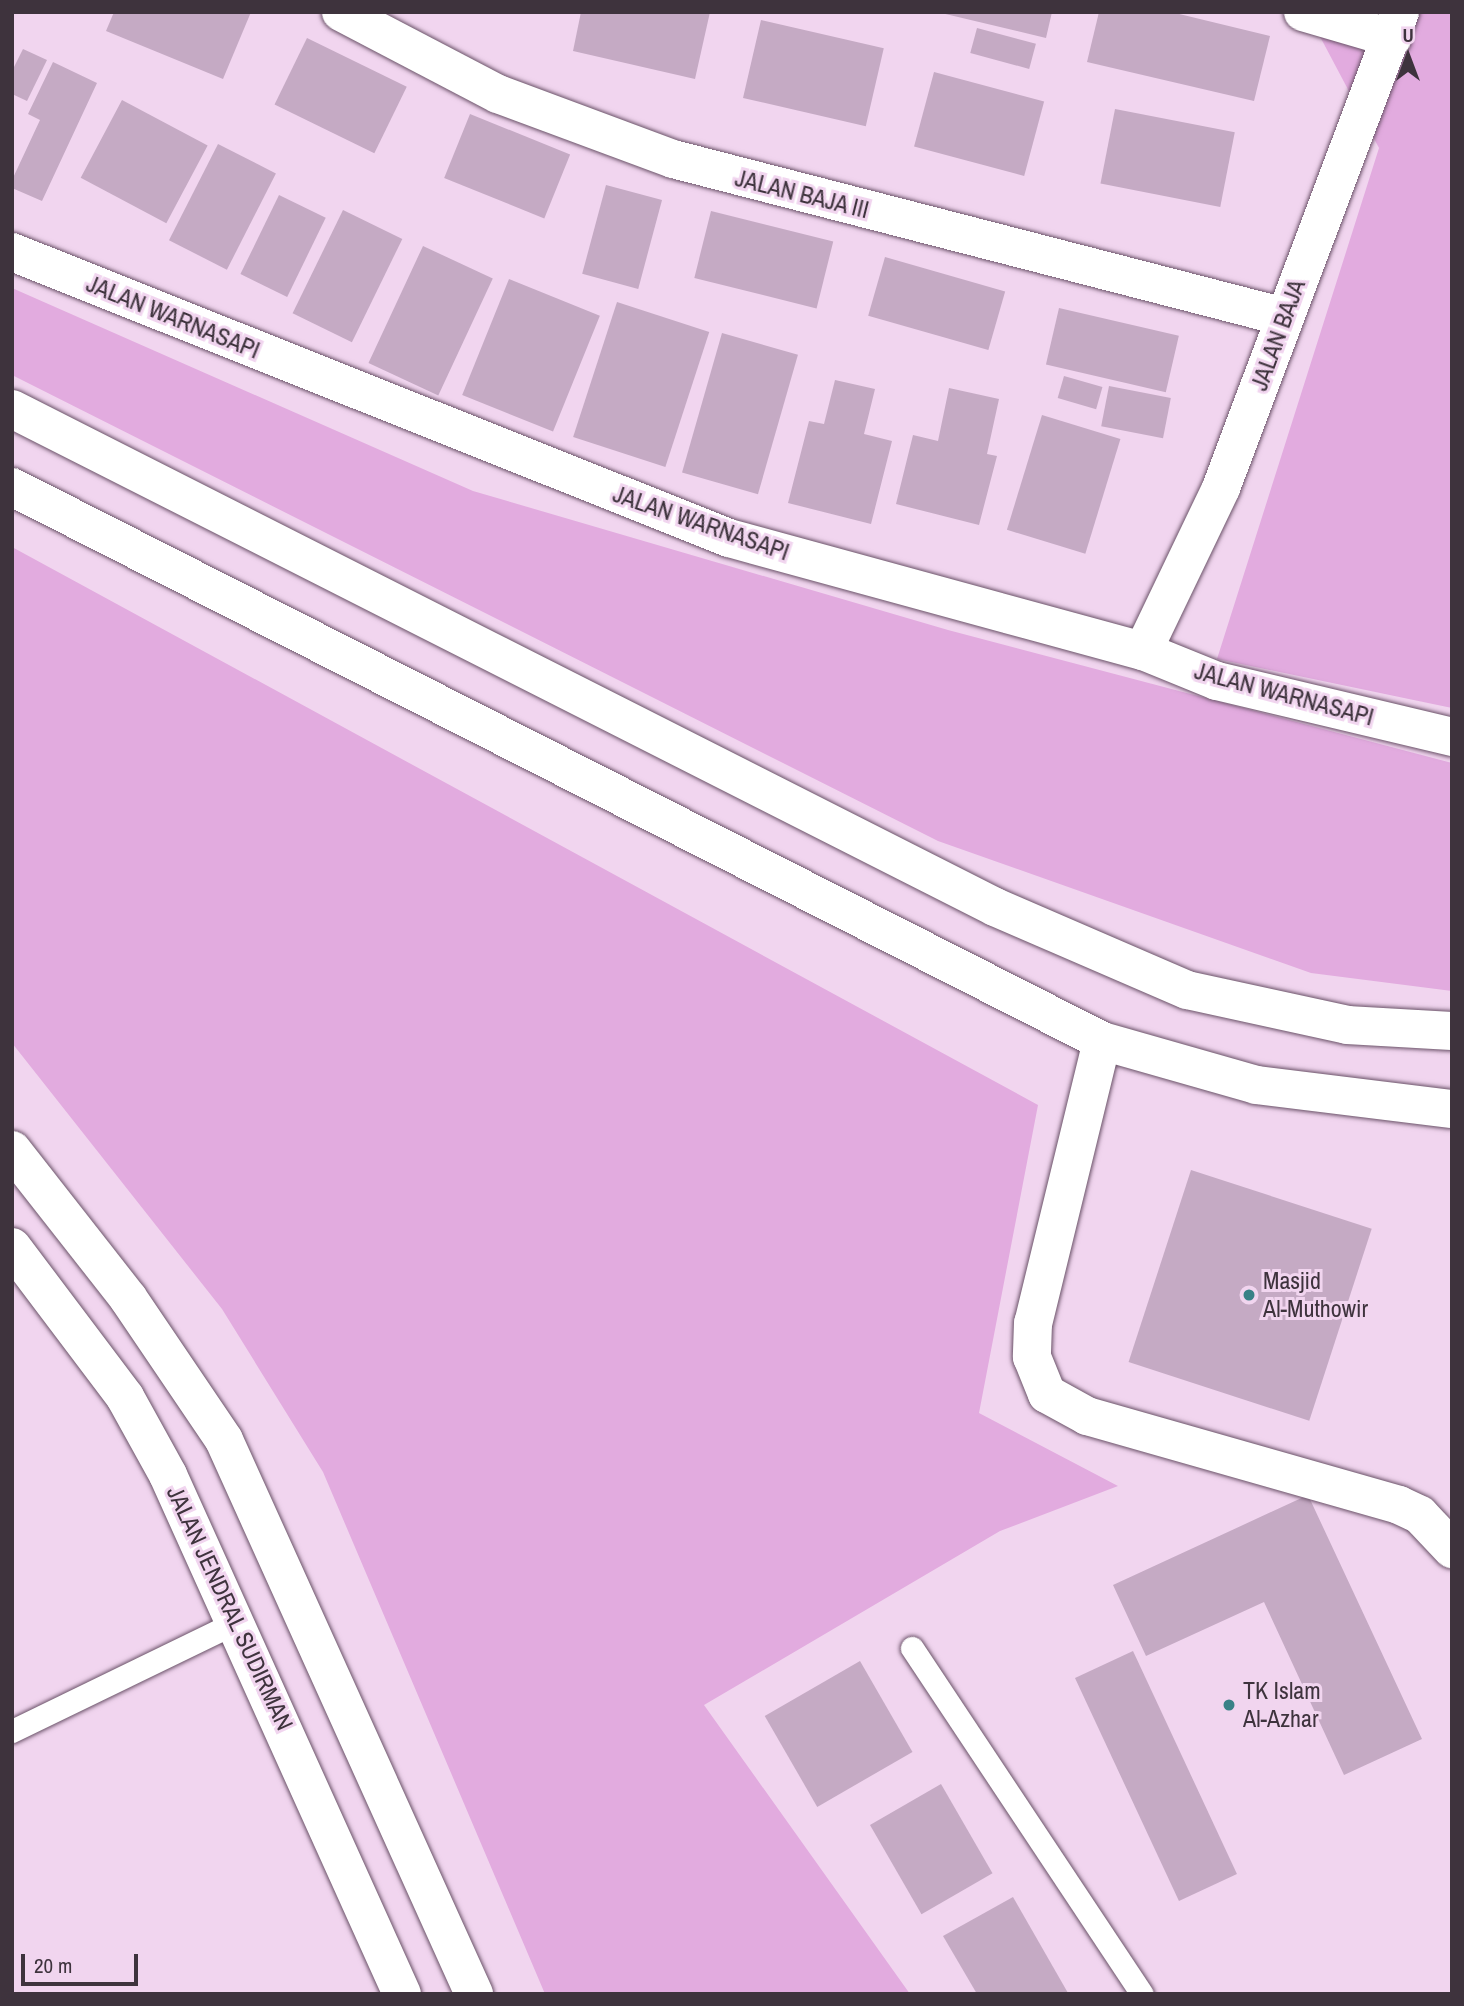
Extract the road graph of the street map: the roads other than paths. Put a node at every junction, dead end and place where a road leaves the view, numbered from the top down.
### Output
1 (341, 12) edge
2 (1303, 12) edge
3 (1396, 25) edge
4 (12, 251) edge
5 (1285, 317) junction
6 (12, 409) edge
7 (12, 487) edge
8 (1143, 651) junction
9 (1452, 737) edge
10 (1452, 1031) edge
11 (1102, 1041) junction
12 (1452, 1109) edge
13 (12, 1150) edge
14 (12, 1247) edge
15 (1452, 1549) edge
16 (239, 1621) junction
17 (912, 1648) dead end
18 (12, 1731) edge
19 (402, 1994) edge
20 (474, 1994) edge
21 (1142, 1994) edge

1 - 5 main road, JALAN BAJA III
2 - 3 main road
3 - 5 main road, JALAN BAJA
4 - 8 main road, JALAN WARNASAPI
5 - 8 main road, JALAN BAJA
6 - 10 main road
7 - 11 main road
8 - 9 main road, JALAN WARNASAPI
11 - 12 main road
11 - 15 main road
13 - 20 main road
14 - 16 main road, JALAN JENDRAL SUDIRMAN
16 - 18 lane
16 - 19 main road, JALAN JENDRAL SUDIRMAN
17 - 21 lane

